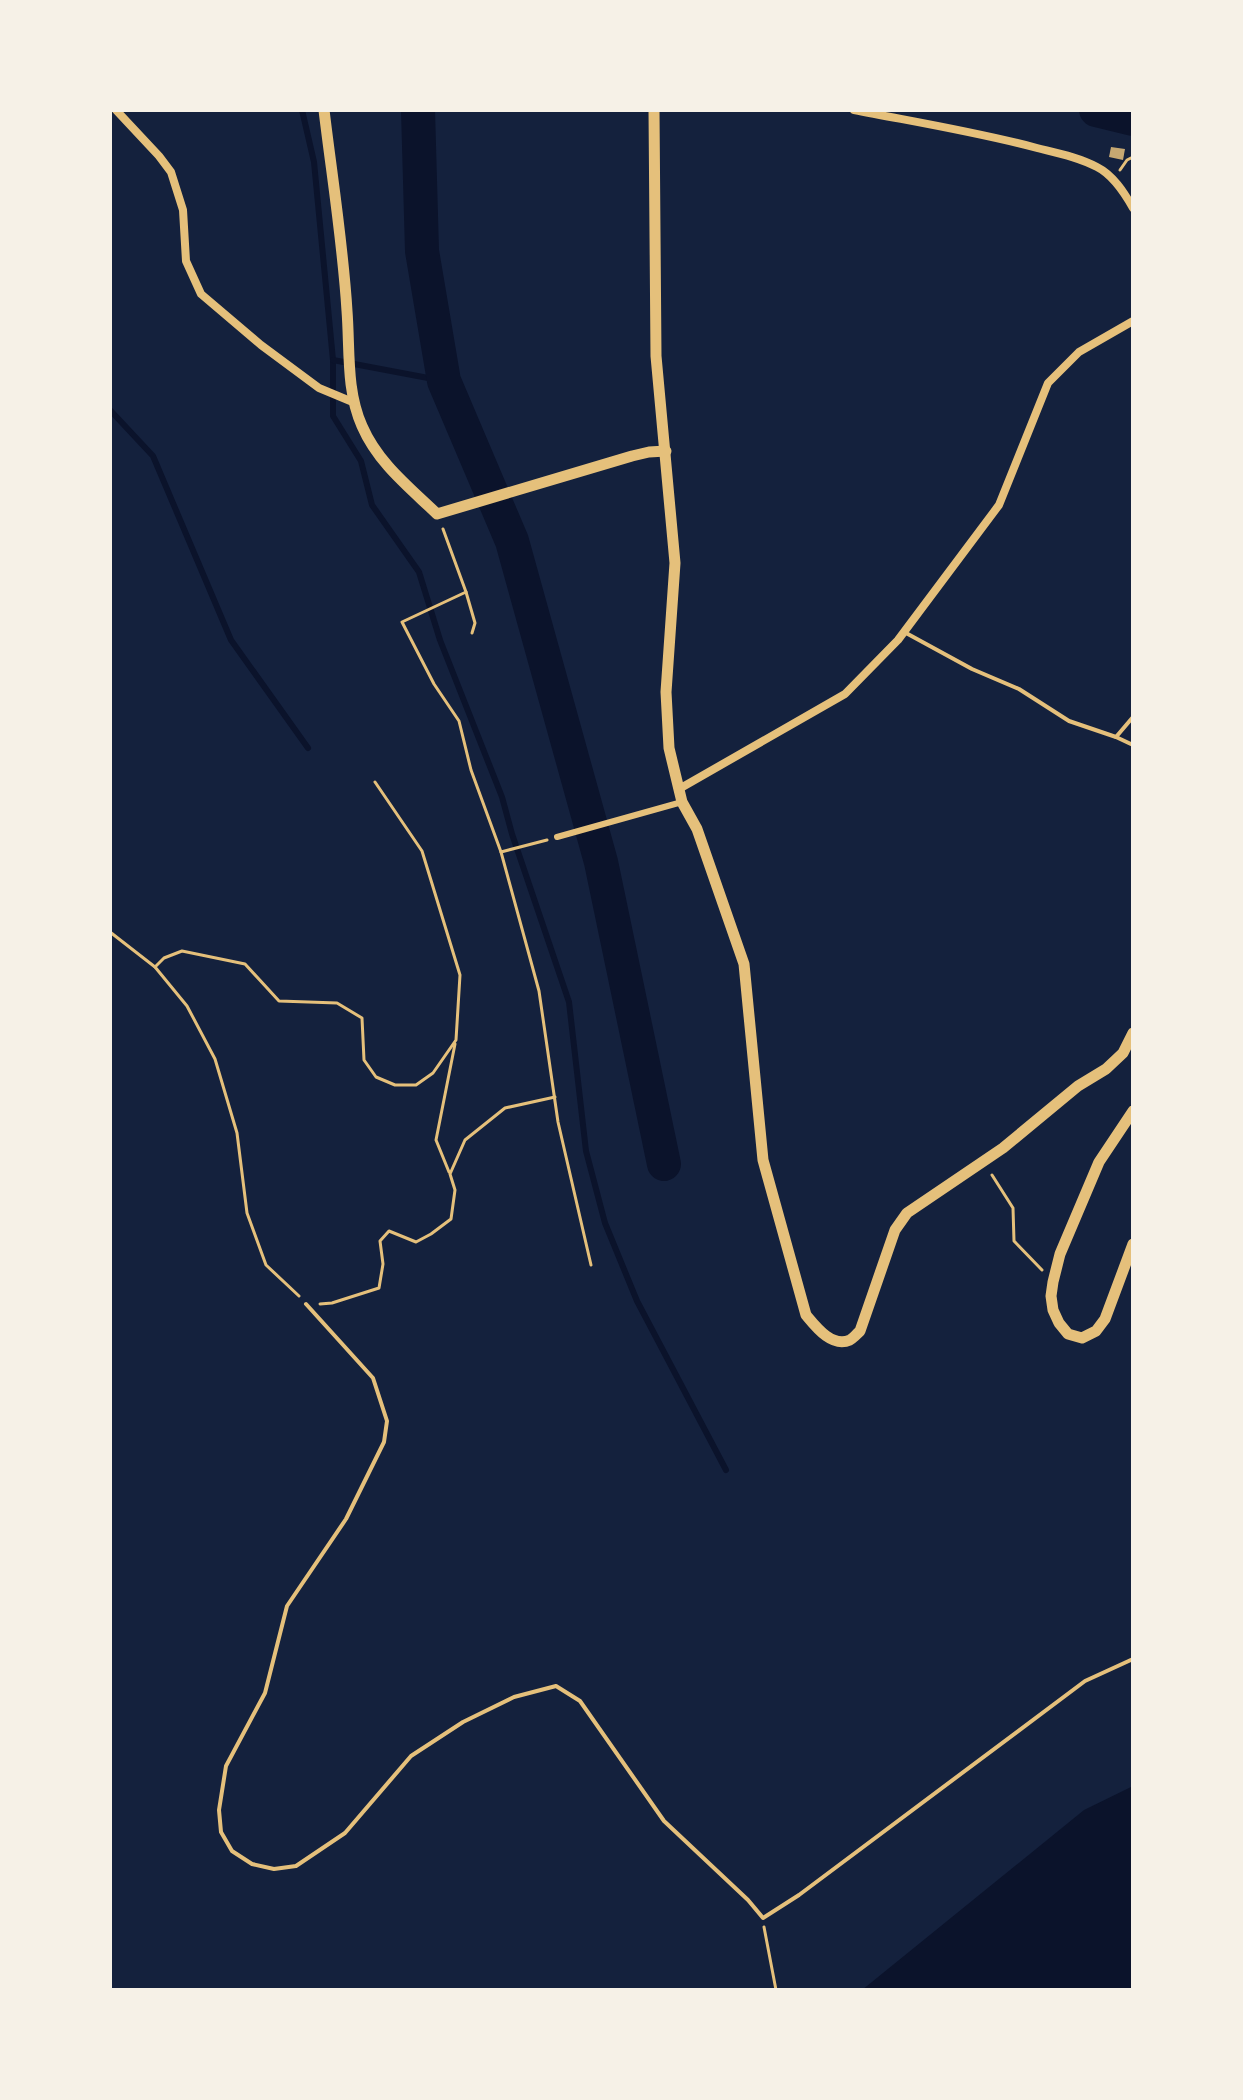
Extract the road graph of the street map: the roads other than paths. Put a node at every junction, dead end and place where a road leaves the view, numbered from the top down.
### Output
1 (116, 110) edge
2 (324, 110) edge
3 (654, 110) edge
4 (854, 110) edge
5 (1133, 208) edge
6 (1133, 321) edge
7 (355, 403) junction
8 (666, 451) junction
9 (904, 632) junction
10 (1133, 717) edge
11 (1116, 737) junction
12 (1133, 745) edge
13 (679, 789) junction
14 (682, 802) junction
15 (557, 837) road end
16 (1133, 1033) edge
17 (1133, 1111) edge
18 (1133, 1244) edge
19 (306, 1304) road end
20 (1133, 1659) edge

1 - 7 street
2 - 7 street
3 - 8 street
4 - 5 street
6 - 9 street
7 - 8 street
8 - 13 street
9 - 11 lane
9 - 13 street
10 - 11 lane
11 - 12 lane
13 - 14 street
14 - 15 street
14 - 16 street
17 - 18 street
19 - 20 lane

